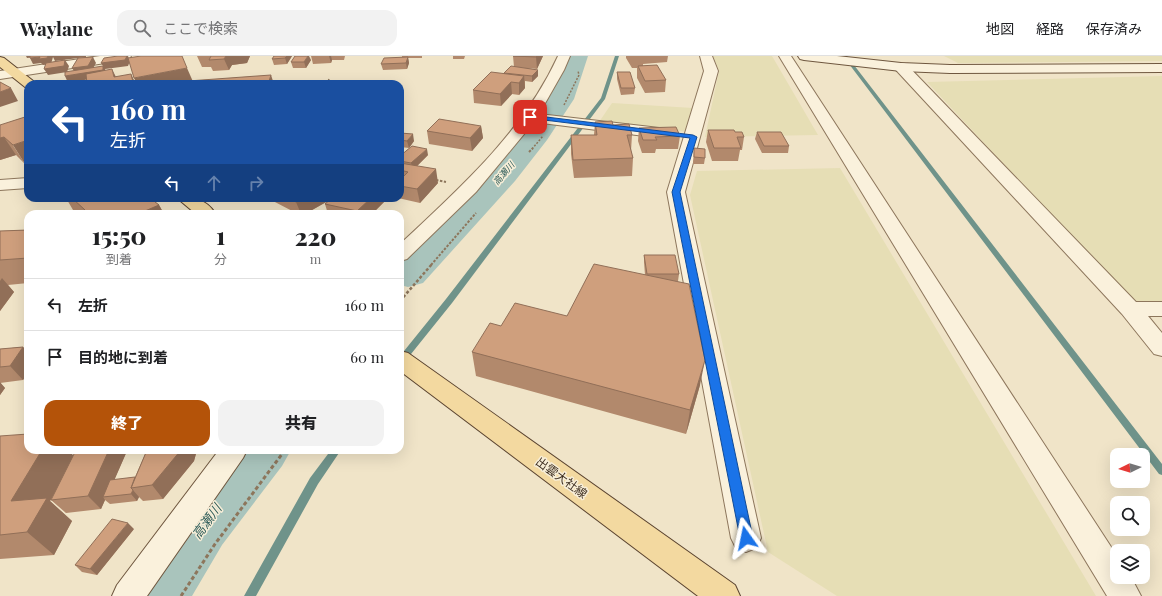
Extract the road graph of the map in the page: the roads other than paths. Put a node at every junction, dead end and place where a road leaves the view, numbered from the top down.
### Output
1 (125, 56) edge
2 (564, 56) edge
3 (706, 56) edge
4 (786, 56) edge
5 (804, 56) edge
6 (0, 61) edge
7 (910, 63) edge
8 (1162, 68) edge
9 (14, 72) junction
10 (0, 75) edge
11 (25, 80) edge
12 (530, 117) junction
13 (693, 137) junction
14 (24, 178) edge
15 (0, 180) edge
16 (24, 183) edge
17 (0, 185) edge
18 (191, 202) edge
19 (202, 210) edge
20 (404, 251) edge
21 (1130, 309) junction
22 (1162, 309) edge
23 (1162, 348) edge
24 (408, 364) edge
25 (231, 454) edge
26 (746, 538) dead end
27 (128, 596) edge
28 (724, 596) edge
29 (1126, 596) edge

1 - 9 street
2 - 12 street
3 - 13 street
4 - 29 street
5 - 7 street
6 - 9 main road
7 - 8 street
7 - 21 street
9 - 10 street
9 - 11 main road
12 - 13 street
12 - 20 street
13 - 26 street
14 - 15 street
16 - 17 street
18 - 19 main road
21 - 22 street
21 - 23 street
24 - 28 main road, 出雲大社線
25 - 27 street

